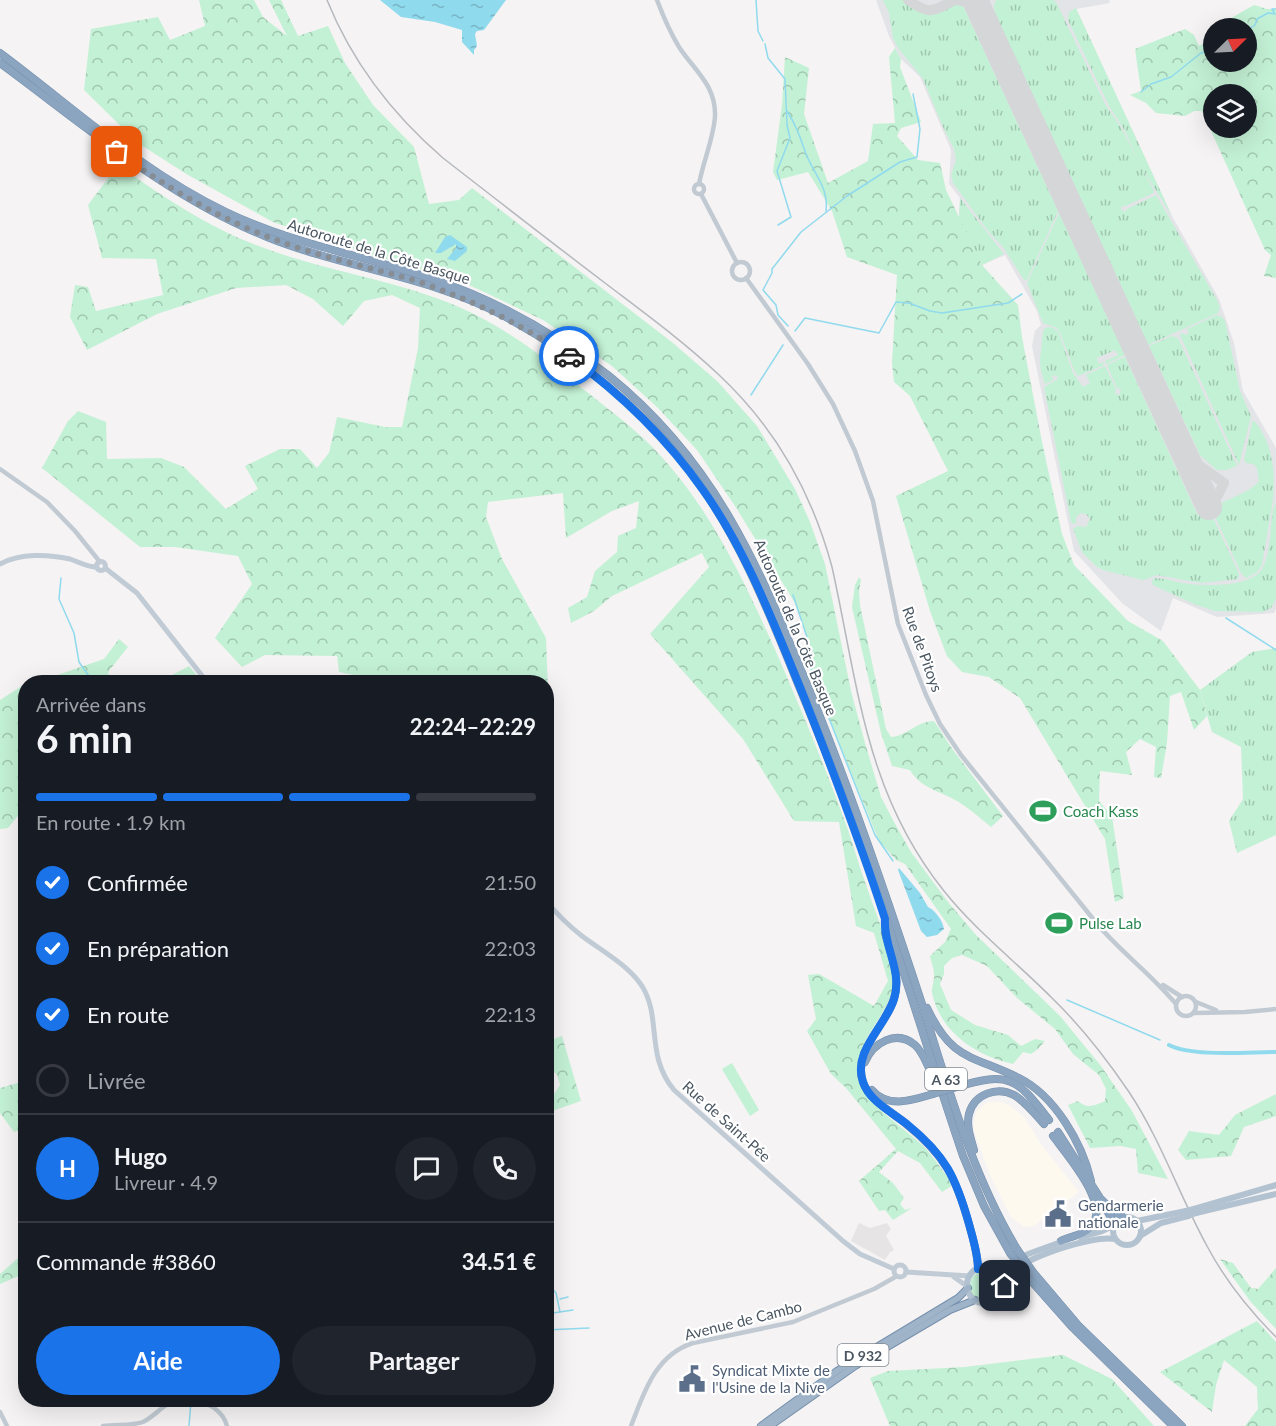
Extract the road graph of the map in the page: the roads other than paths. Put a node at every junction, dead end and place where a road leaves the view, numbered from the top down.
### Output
1 (657, 0) edge
2 (0, 53) edge
3 (0, 63) edge
4 (737, 263) junction
5 (746, 278) junction
6 (0, 469) edge
7 (0, 564) edge
8 (98, 564) junction
9 (202, 675) edge
10 (554, 910) edge
11 (885, 919) junction
12 (913, 975) junction
13 (1158, 982) junction
14 (1182, 997) junction
15 (1196, 1002) junction
16 (1176, 1004) junction
17 (1276, 1009) edge
18 (1222, 1012) junction
19 (1194, 1013) junction
20 (943, 1097) junction
21 (1056, 1134) dead end
22 (982, 1182) junction
23 (1090, 1184) junction
24 (1276, 1185) edge
25 (1276, 1194) edge
26 (1195, 1211) junction
27 (1187, 1213) junction
28 (1123, 1217) junction
29 (1137, 1221) junction
30 (1114, 1225) junction
31 (1140, 1236) junction
32 (1115, 1239) junction
33 (1061, 1241) junction
34 (1013, 1251) junction
35 (894, 1269) junction
36 (978, 1269) junction
37 (998, 1270) junction
38 (906, 1272) junction
39 (1029, 1274) junction
40 (950, 1275) junction
41 (970, 1275) junction
42 (897, 1276) junction
43 (1004, 1278) junction
44 (968, 1287) junction
45 (975, 1300) junction
46 (162, 1407) edge
47 (214, 1407) edge
48 (0, 1412) edge
49 (7, 1426) edge
50 (103, 1426) edge
51 (227, 1426) edge
52 (631, 1426) edge
53 (761, 1426) edge
54 (770, 1426) edge
55 (1173, 1426) edge
56 (1182, 1426) edge

1 - 4 street
2 - 12 highway, Autoroute de la Côte Basque / A 63
3 - 11 highway, Autoroute de la Côte Basque / A 63
4 - 5 street
4 - 5 street
5 - 13 street, Rue de Pitoys
6 - 8 street
7 - 8 main road
8 - 9 main road
10 - 35 main road, Rue de Saint-Pée
11 - 20 highway, Autoroute de la Côte Basque / A 63
11 - 36 highway
12 - 22 highway, Autoroute de la Côte Basque / A 63
12 - 23 highway
13 - 14 street
13 - 16 street
14 - 15 street
14 - 16 street
15 - 18 street
15 - 19 street
16 - 19 street
17 - 18 street
18 - 19 street
20 - 22 highway, bridge
20 - 34 highway, Autoroute de la Côte Basque / A 63
21 - 23 highway
22 - 34 highway, Autoroute de la Côte Basque / A 63
23 - 28 highway
23 - 30 highway
23 - 33 highway
24 - 26 main road
25 - 26 main road
26 - 27 main road, bridge
27 - 29 main road
27 - 31 main road
28 - 29 main road
28 - 30 main road
29 - 31 main road
30 - 32 main road
30 - 33 main road
31 - 32 main road
32 - 43 main road
33 - 37 main road
34 - 39 highway, Autoroute de la Côte Basque / A 63, bridge
35 - 38 main road
35 - 42 main road
36 - 37 main road
36 - 41 main road
37 - 43 main road
38 - 40 main road
38 - 42 main road
39 - 55 highway, Autoroute de la Côte Basque / A 63
39 - 56 highway, Autoroute de la Côte Basque / A 63
40 - 41 main road
40 - 44 main road
41 - 44 main road
42 - 52 street, Avenue de Cambo
43 - 45 main road
44 - 45 main road
44 - 53 highway, D 932
45 - 54 highway, D 932
46 - 50 street
47 - 51 street
48 - 49 street

